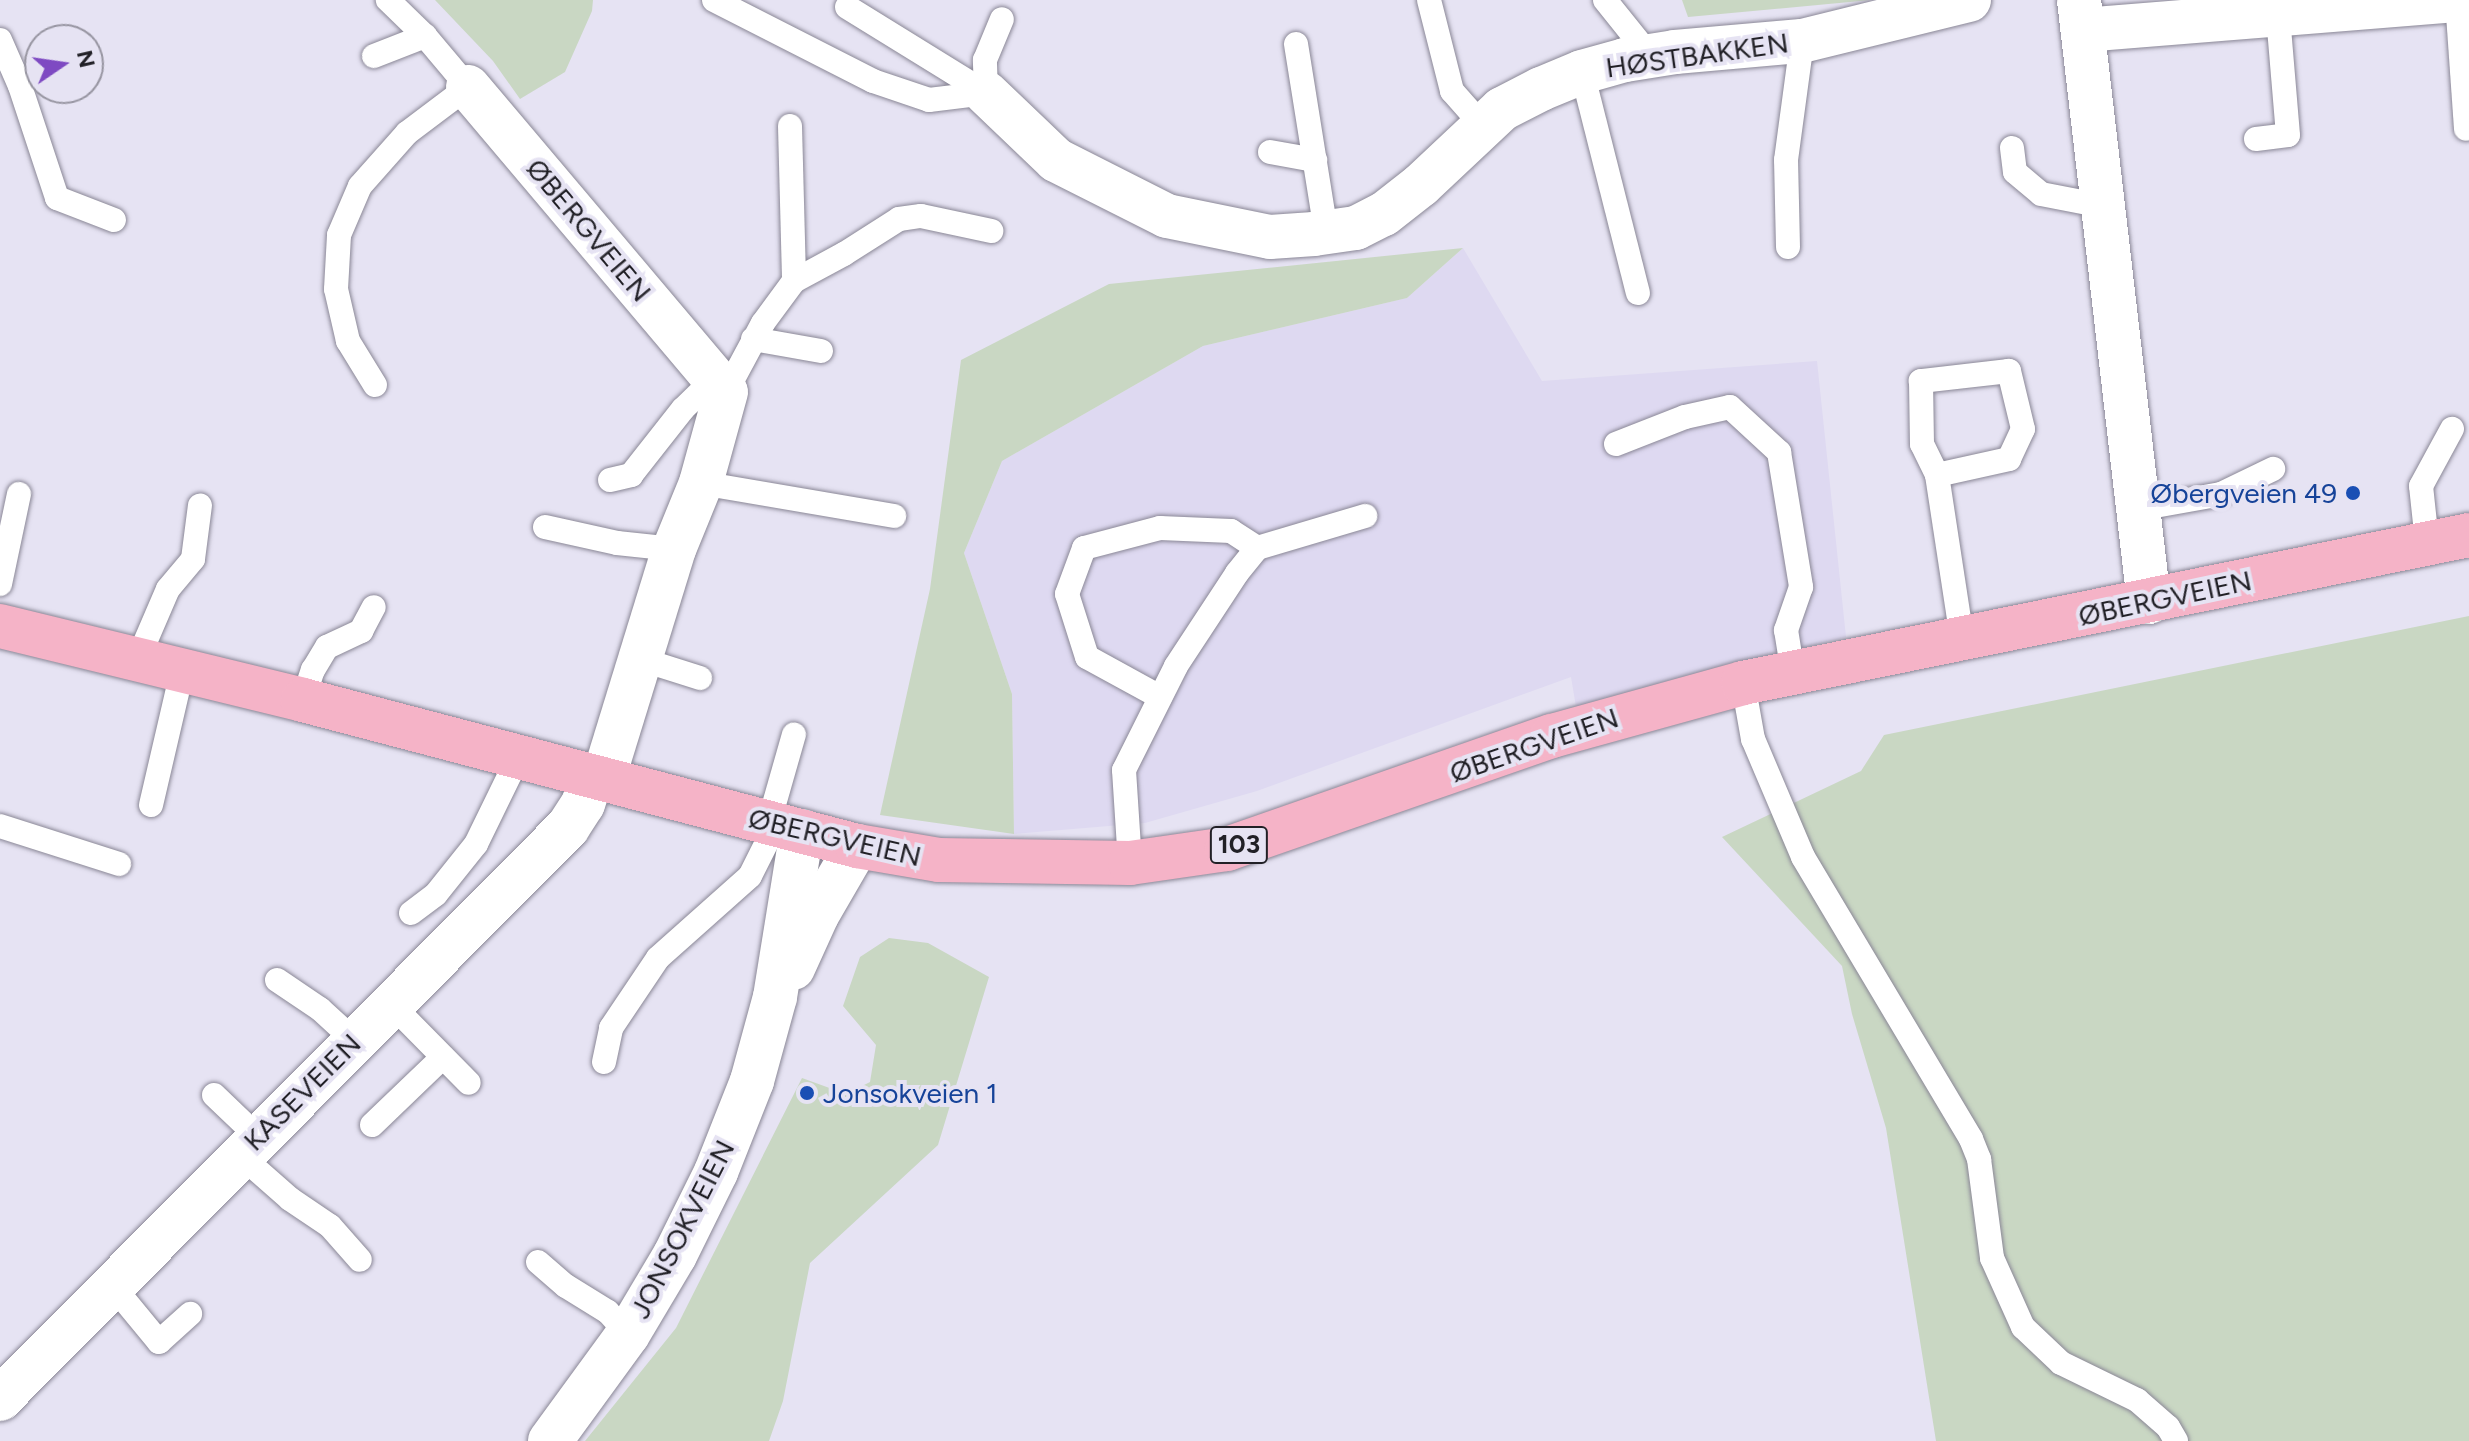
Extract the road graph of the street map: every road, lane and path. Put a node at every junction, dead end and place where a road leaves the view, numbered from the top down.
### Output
1 (388, 0) edge
2 (714, 0) edge
3 (1429, 0) edge
4 (1605, 0) edge
5 (1969, 0) edge
6 (2455, 0) edge
7 (847, 7) dead end
8 (2301, 8) edge
9 (2183, 11) edge
10 (2081, 15) edge
11 (1002, 19) dead end
12 (425, 36) junction
13 (0, 40) edge
14 (1802, 41) junction
15 (1296, 44) dead end
16 (374, 56) dead end
17 (1650, 56) junction
18 (1582, 72) junction
19 (468, 87) junction
20 (986, 93) junction
21 (790, 126) dead end
22 (1483, 126) junction
23 (2466, 129) dead end
24 (2256, 139) dead end
25 (2012, 148) dead end
26 (1270, 152) dead end
27 (1315, 160) junction
28 (2103, 206) junction
29 (114, 220) dead end
30 (991, 231) dead end
31 (1326, 232) junction
32 (1788, 247) dead end
33 (794, 281) junction
34 (1638, 293) dead end
35 (753, 339) junction
36 (821, 351) dead end
37 (375, 385) dead end
38 (720, 385) junction
39 (2452, 429) dead end
40 (1616, 444) dead end
41 (2273, 469) dead end
42 (1937, 475) junction
43 (610, 480) dead end
44 (701, 483) junction
45 (19, 494) dead end
46 (200, 505) dead end
47 (2138, 509) junction
48 (894, 516) dead end
49 (1365, 516) dead end
50 (545, 527) dead end
51 (2469, 535) edge
52 (2427, 542) junction
53 (1257, 548) junction
54 (674, 549) junction
55 (0, 584) edge
56 (2149, 602) junction
57 (374, 607) dead end
58 (0, 626) edge
59 (1962, 639) junction
60 (640, 659) junction
61 (137, 661) junction
62 (182, 672) junction
63 (1793, 673) junction
64 (700, 678) dead end
65 (1743, 683) junction
66 (1160, 697) junction
67 (303, 700) junction
68 (794, 734) dead end
69 (518, 758) junction
70 (598, 779) junction
71 (151, 805) dead end
72 (0, 826) edge
73 (782, 826) junction
74 (857, 846) junction
75 (1130, 863) junction
76 (119, 864) dead end
77 (411, 913) dead end
78 (277, 980) dead end
79 (775, 997) junction
80 (390, 1003) junction
81 (354, 1040) junction
82 (443, 1057) junction
83 (604, 1062) dead end
84 (469, 1083) dead end
85 (214, 1095) dead end
86 (372, 1125) dead end
87 (249, 1146) junction
88 (360, 1260) dead end
89 (538, 1262) dead end
90 (112, 1285) junction
91 (190, 1314) dead end
92 (628, 1334) junction
93 (0, 1399) edge
94 (550, 1441) edge
95 (2176, 1441) edge

1 - 12 lane
2 - 20 lane
3 - 22 lane
4 - 17 lane
5 - 14 street, HØSTBAKKEN
6 - 8 street
6 - 23 lane
7 - 20 lane
8 - 9 street
8 - 24 lane
9 - 10 street
10 - 28 street
11 - 20 lane
12 - 16 lane
12 - 19 lane
13 - 29 lane
14 - 17 street, HØSTBAKKEN
14 - 32 lane
15 - 27 lane
17 - 18 street, HØSTBAKKEN
18 - 22 street, HØSTBAKKEN
18 - 34 lane
19 - 37 lane
19 - 38 street, ØBERGVEIEN
20 - 31 street, HØSTBAKKEN
21 - 33 lane
22 - 31 street, HØSTBAKKEN
25 - 28 lane
26 - 27 lane
27 - 31 lane
28 - 47 street
30 - 33 lane
33 - 35 lane
35 - 36 lane
35 - 38 lane
38 - 43 lane
38 - 44 street
39 - 52 lane
40 - 63 lane
41 - 47 lane
42 - 42 lane
42 - 59 lane
44 - 48 lane
44 - 54 street
45 - 55 lane
46 - 61 lane
47 - 56 street
49 - 53 lane
50 - 54 lane
51 - 52 main road, ØBERGVEIEN / 103
52 - 56 main road, ØBERGVEIEN / 103
53 - 66 lane
53 - 66 lane
54 - 60 street
56 - 59 main road, ØBERGVEIEN / 103
57 - 67 lane
58 - 61 main road, ØBERGVEIEN / 103
59 - 63 main road, ØBERGVEIEN / 103
60 - 64 lane
60 - 70 street
61 - 62 main road, ØBERGVEIEN / 103
62 - 67 main road, ØBERGVEIEN / 103
62 - 71 lane
63 - 65 main road, ØBERGVEIEN / 103
65 - 75 main road, ØBERGVEIEN / 103
65 - 95 lane
66 - 75 lane
67 - 69 main road, ØBERGVEIEN / 103
68 - 73 lane
69 - 70 main road, ØBERGVEIEN / 103
69 - 77 lane
70 - 73 main road, ØBERGVEIEN / 103
70 - 80 street, KASEVEIEN
72 - 76 lane
73 - 74 main road, ØBERGVEIEN / 103
73 - 79 street, JONSOKVEIEN
73 - 83 lane
74 - 75 main road, ØBERGVEIEN / 103
74 - 79 street, JONSOKVEIEN
78 - 81 lane
79 - 92 street, JONSOKVEIEN
80 - 81 street, KASEVEIEN
80 - 82 lane
81 - 87 street, KASEVEIEN
82 - 84 lane
82 - 86 lane
85 - 87 lane
87 - 88 lane
87 - 90 street, KASEVEIEN
89 - 92 lane
90 - 91 lane
90 - 93 street, KASEVEIEN
92 - 94 street, JONSOKVEIEN

